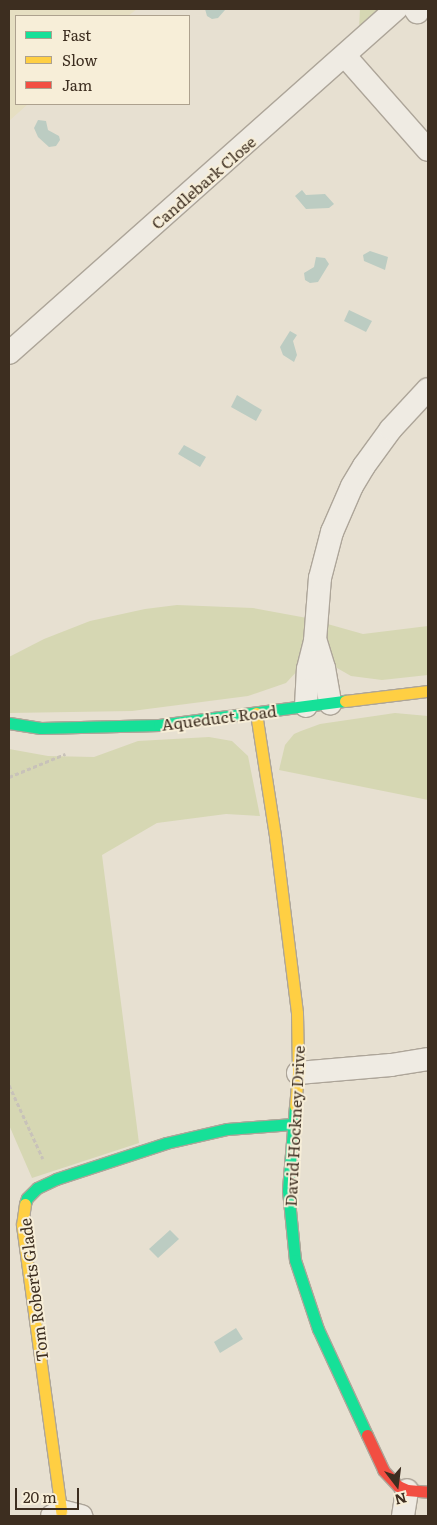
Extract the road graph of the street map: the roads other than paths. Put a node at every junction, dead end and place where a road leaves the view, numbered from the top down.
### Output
1 (409, 10) edge
2 (345, 56) junction
3 (428, 150) edge
4 (9, 353) edge
5 (428, 389) edge
6 (315, 641) junction
7 (428, 690) edge
8 (330, 703) junction
9 (306, 706) junction
10 (256, 713) junction
11 (9, 723) edge
12 (428, 1059) edge
13 (298, 1073) junction
14 (293, 1124) junction
15 (418, 1491) edge
16 (65, 1514) edge
17 (403, 1516) edge

1 - 2 street, Candlebark Close
2 - 3 street
2 - 4 street, Candlebark Close
5 - 6 street
6 - 8 street
6 - 9 street
7 - 8 street, Aqueduct Road
8 - 9 street, Aqueduct Road
9 - 10 street, Aqueduct Road
10 - 11 street, Aqueduct Road
10 - 13 street, David Hockney Drive
12 - 13 street
13 - 14 street, David Hockney Drive
14 - 15 street, David Hockney Drive
14 - 16 street, Tom Roberts Glade
15 - 17 street

